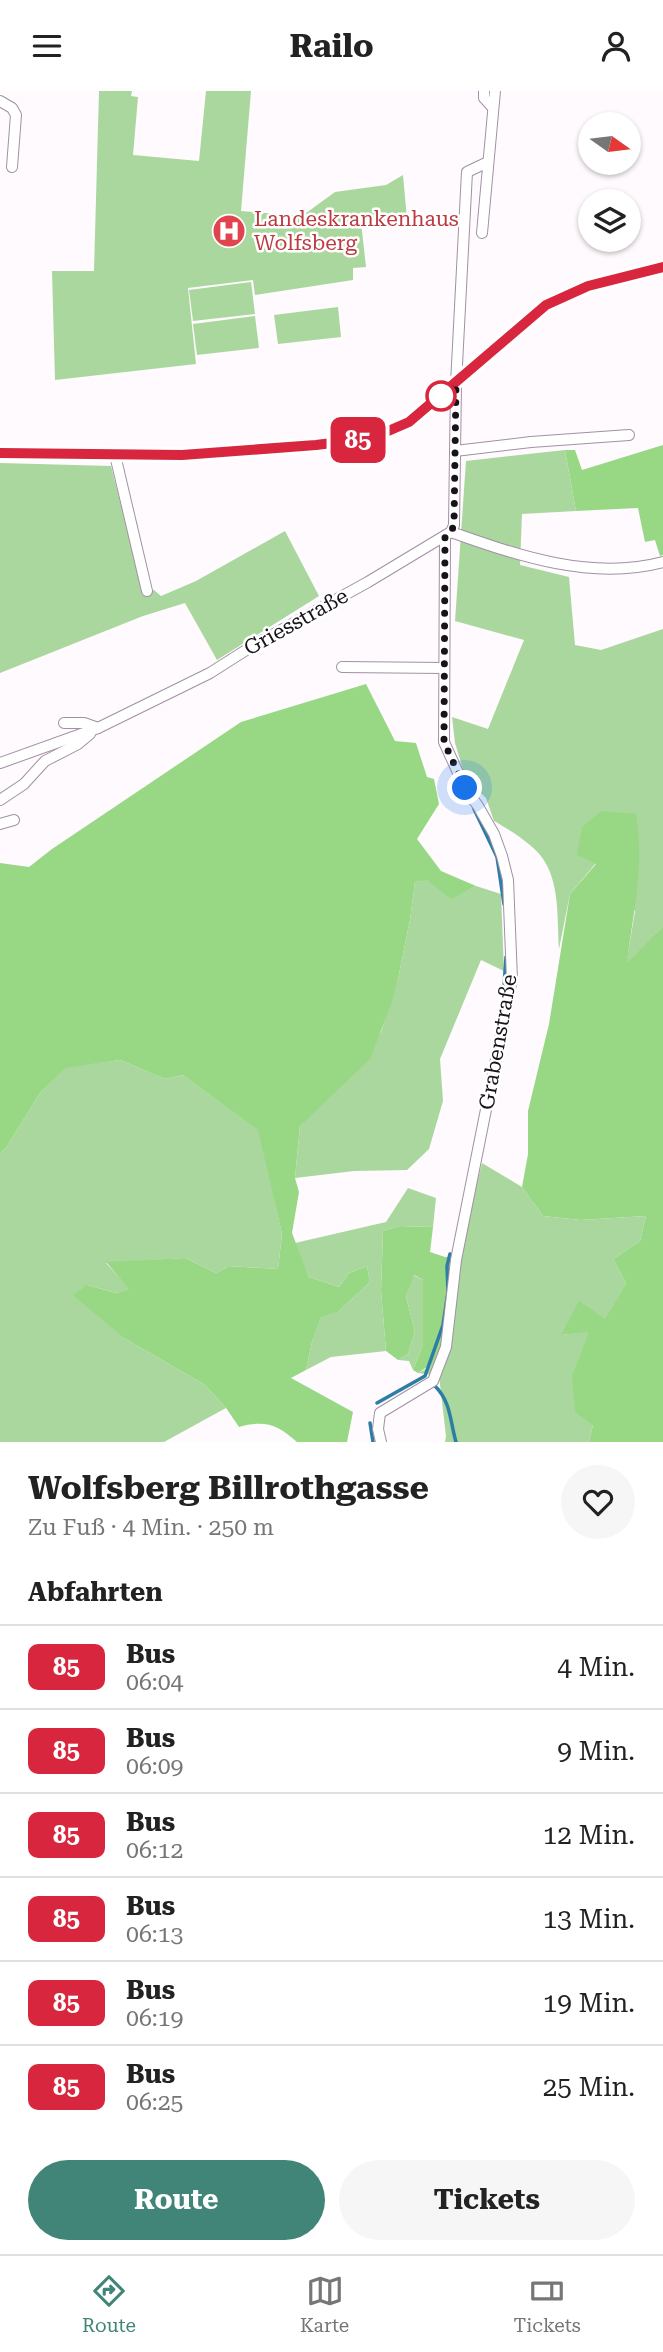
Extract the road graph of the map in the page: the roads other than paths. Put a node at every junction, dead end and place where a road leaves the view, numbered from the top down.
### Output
1 (484, 91) edge
2 (495, 91) edge
3 (0, 101) edge
4 (493, 108) junction
5 (488, 162) junction
6 (12, 167) dead end
7 (482, 233) dead end
8 (663, 267) edge
9 (456, 384) junction
10 (629, 435) dead end
11 (455, 451) junction
12 (0, 453) edge
13 (115, 455) junction
14 (448, 535) junction
15 (663, 562) edge
16 (147, 591) dead end
17 (342, 667) dead end
18 (444, 668) junction
19 (64, 723) dead end
20 (98, 728) junction
21 (0, 764) edge
22 (0, 800) edge
23 (14, 820) dead end
24 (0, 824) edge
25 (381, 1442) edge

1 - 4 street
2 - 4 street
3 - 6 street
4 - 5 street
5 - 7 street
5 - 9 street
8 - 9 street
9 - 11 street
9 - 13 street
10 - 11 street
11 - 14 street
12 - 13 street
13 - 16 street
14 - 15 street
14 - 18 street, Grabenstraße
14 - 20 street, Griesstraße
17 - 18 street
18 - 25 street, Grabenstraße
19 - 20 street
20 - 21 street, Griesstraße
20 - 22 street
23 - 24 street

